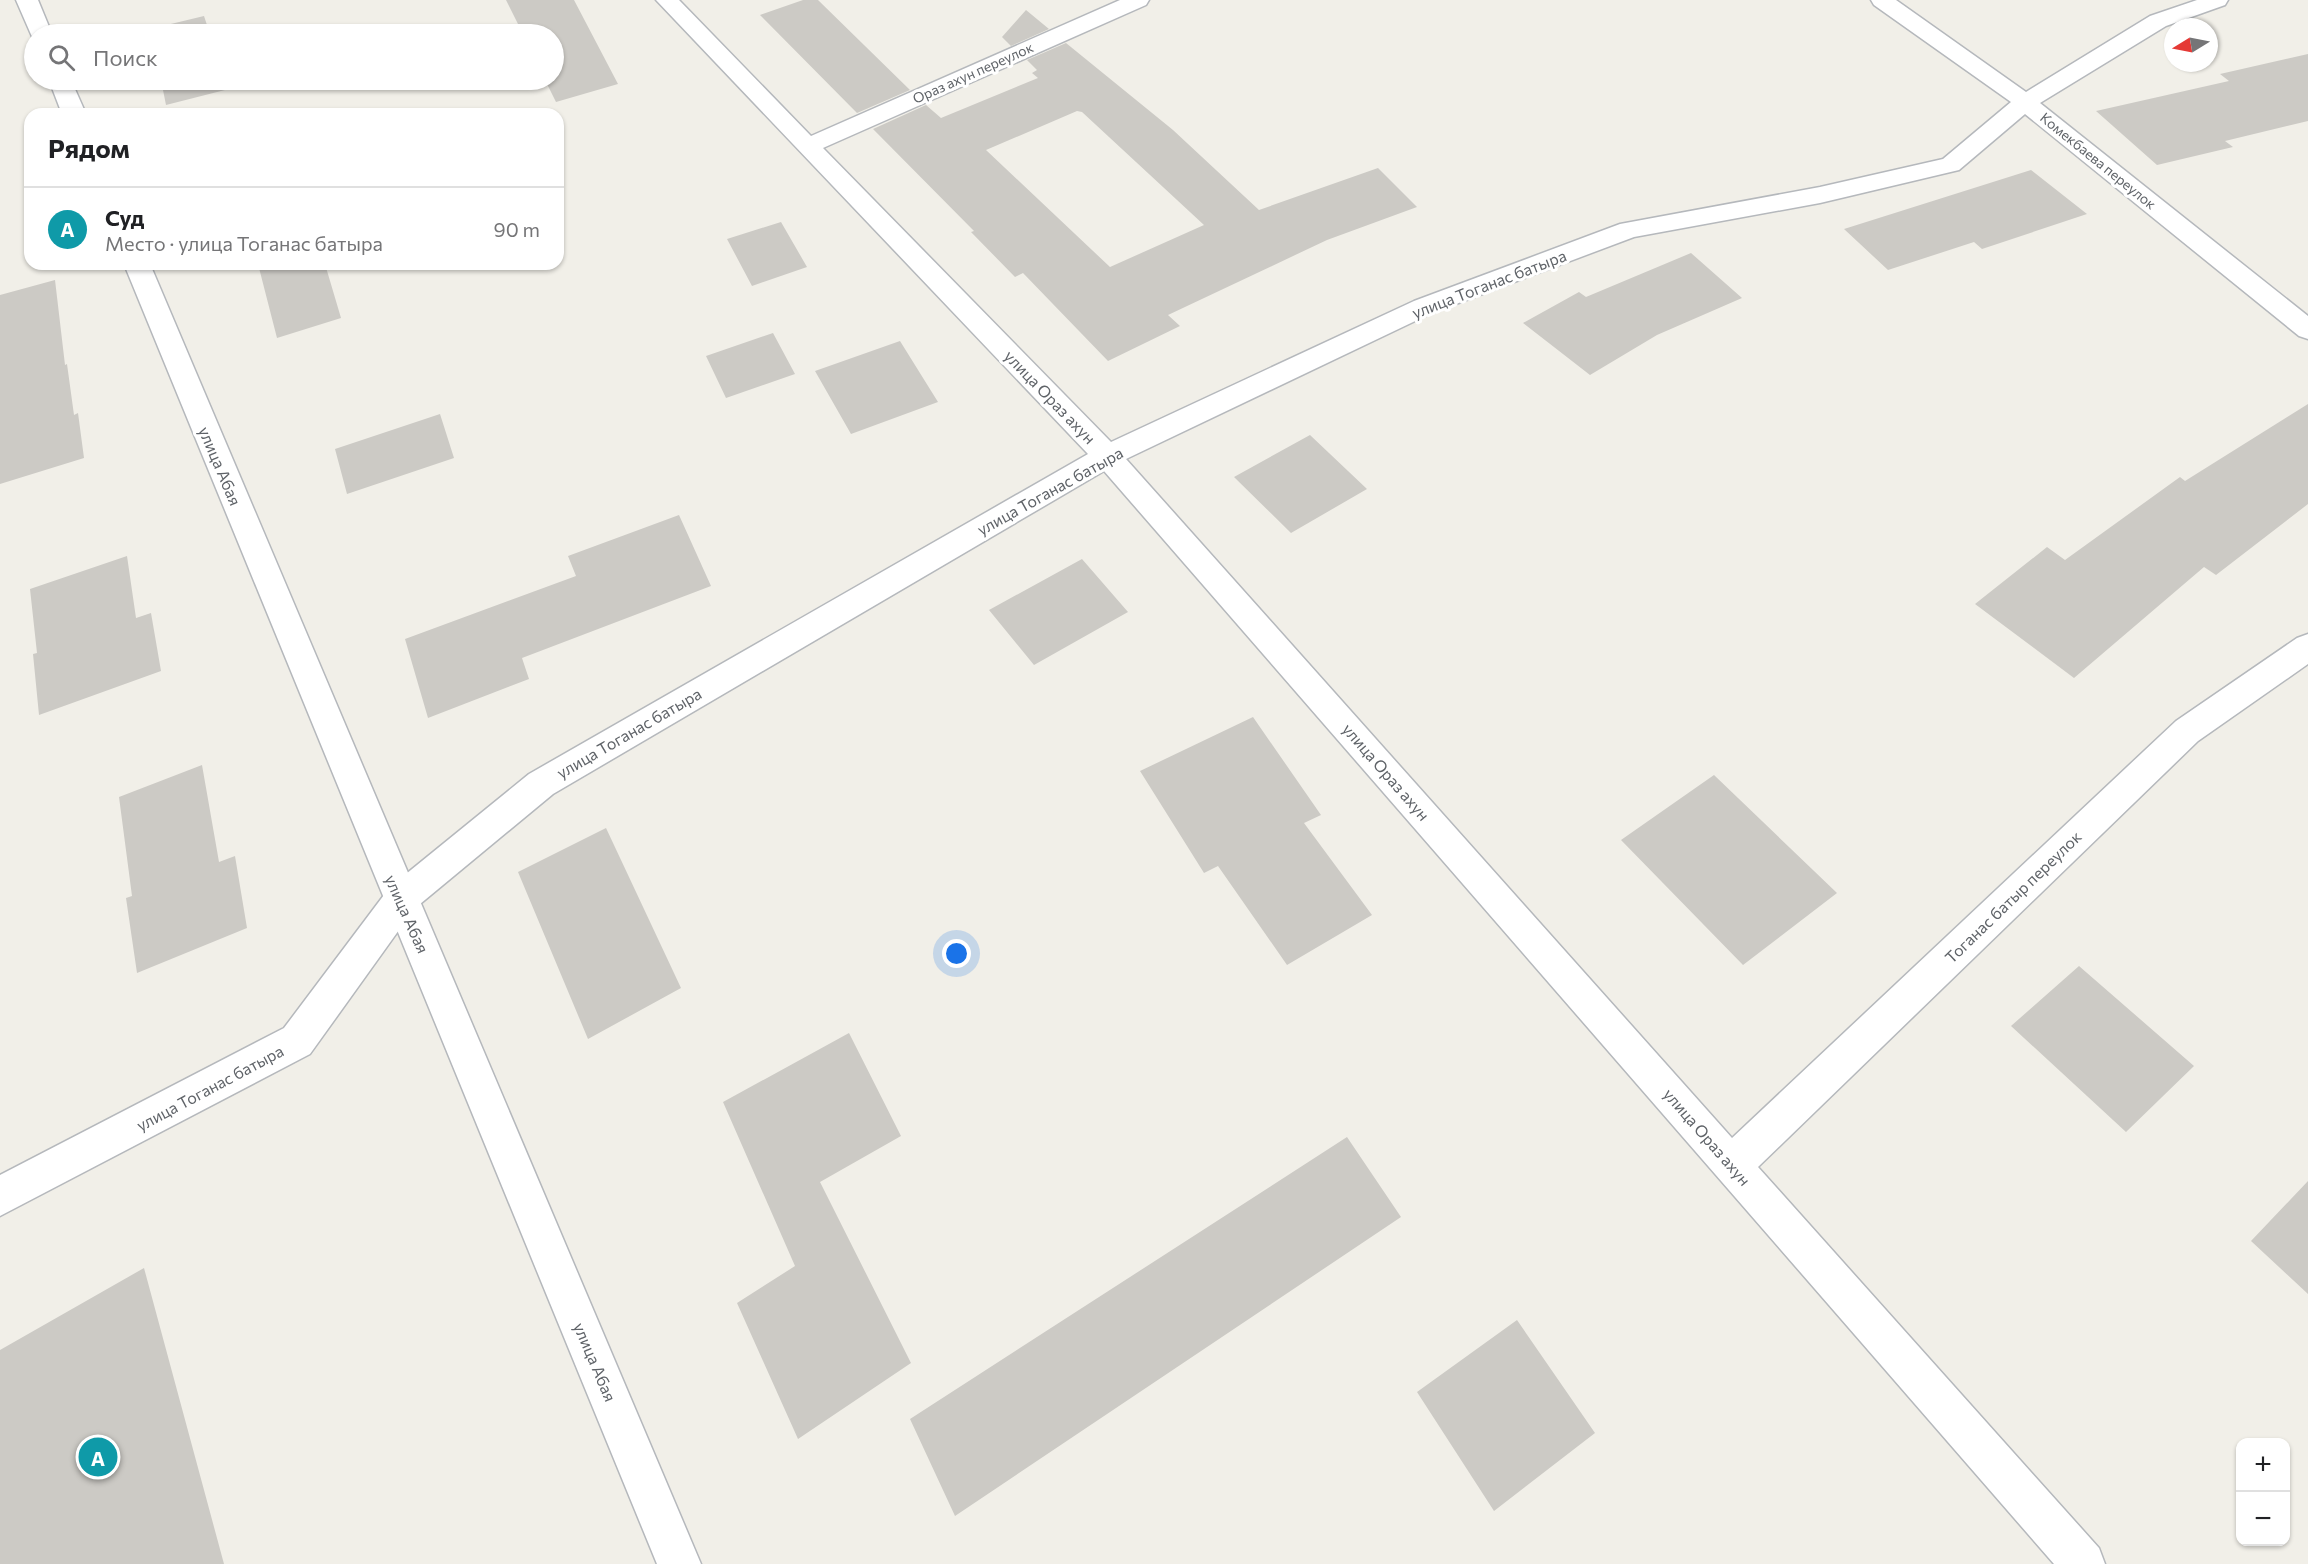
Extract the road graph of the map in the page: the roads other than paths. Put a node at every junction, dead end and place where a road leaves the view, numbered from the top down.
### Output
1 (27, 0) edge
2 (667, 0) edge
3 (1138, 0) edge
4 (1882, 0) edge
5 (2217, 0) edge
6 (37, 24) edge
7 (64, 90) edge
8 (2025, 102) junction
9 (72, 108) edge
10 (808, 146) junction
11 (139, 270) edge
12 (2308, 330) edge
13 (1107, 456) junction
14 (2308, 647) edge
15 (402, 898) junction
16 (1732, 1166) junction
17 (0, 1196) edge
18 (679, 1564) edge
19 (2083, 1564) edge

1 - 6 street
2 - 10 street, улица Ораз ахун
3 - 10 street, Ораз ахун переулок
4 - 8 street, Комекбаева переулок
5 - 8 street, улица Тоганас батыра
7 - 9 street
8 - 12 street, Комекбаева переулок
8 - 13 street, улица Тоганас батыра
10 - 13 street, улица Ораз ахун
11 - 15 street, улица Абая
13 - 15 street, улица Тоганас батыра
13 - 16 street, улица Ораз ахун
14 - 16 street, Тоганас батыр переулок
15 - 17 street, улица Тоганас батыра
15 - 18 street, улица Абая
16 - 19 street, улица Ораз ахун

